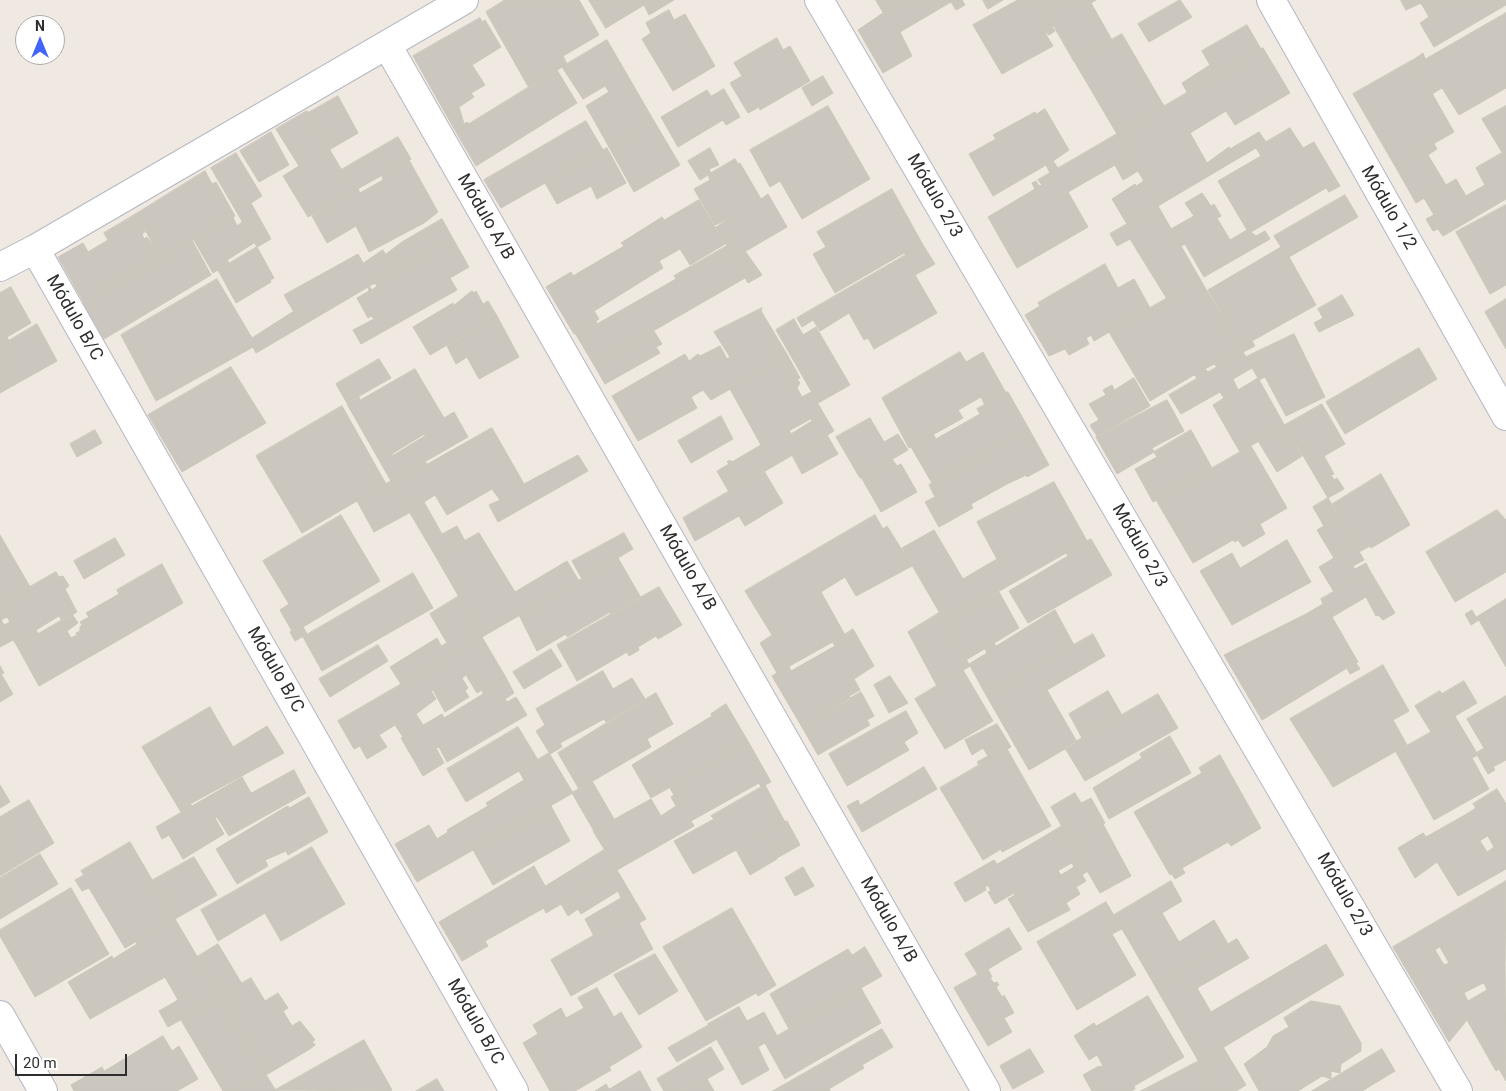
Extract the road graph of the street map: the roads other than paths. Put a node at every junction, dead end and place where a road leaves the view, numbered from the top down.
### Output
1 (464, 0) edge
2 (820, 0) edge
3 (1271, 0) edge
4 (387, 45) junction
5 (35, 249) junction
6 (0, 267) edge
7 (1506, 416) edge
8 (0, 1015) edge
9 (43, 1091) edge
10 (514, 1091) edge
11 (986, 1091) edge
12 (1458, 1091) edge

1 - 4 street
2 - 12 street, Módulo 2/3
3 - 7 street, Módulo 1/2
4 - 5 street
4 - 11 street, Módulo A/B
5 - 6 street
5 - 10 street, Módulo B/C
8 - 9 street

